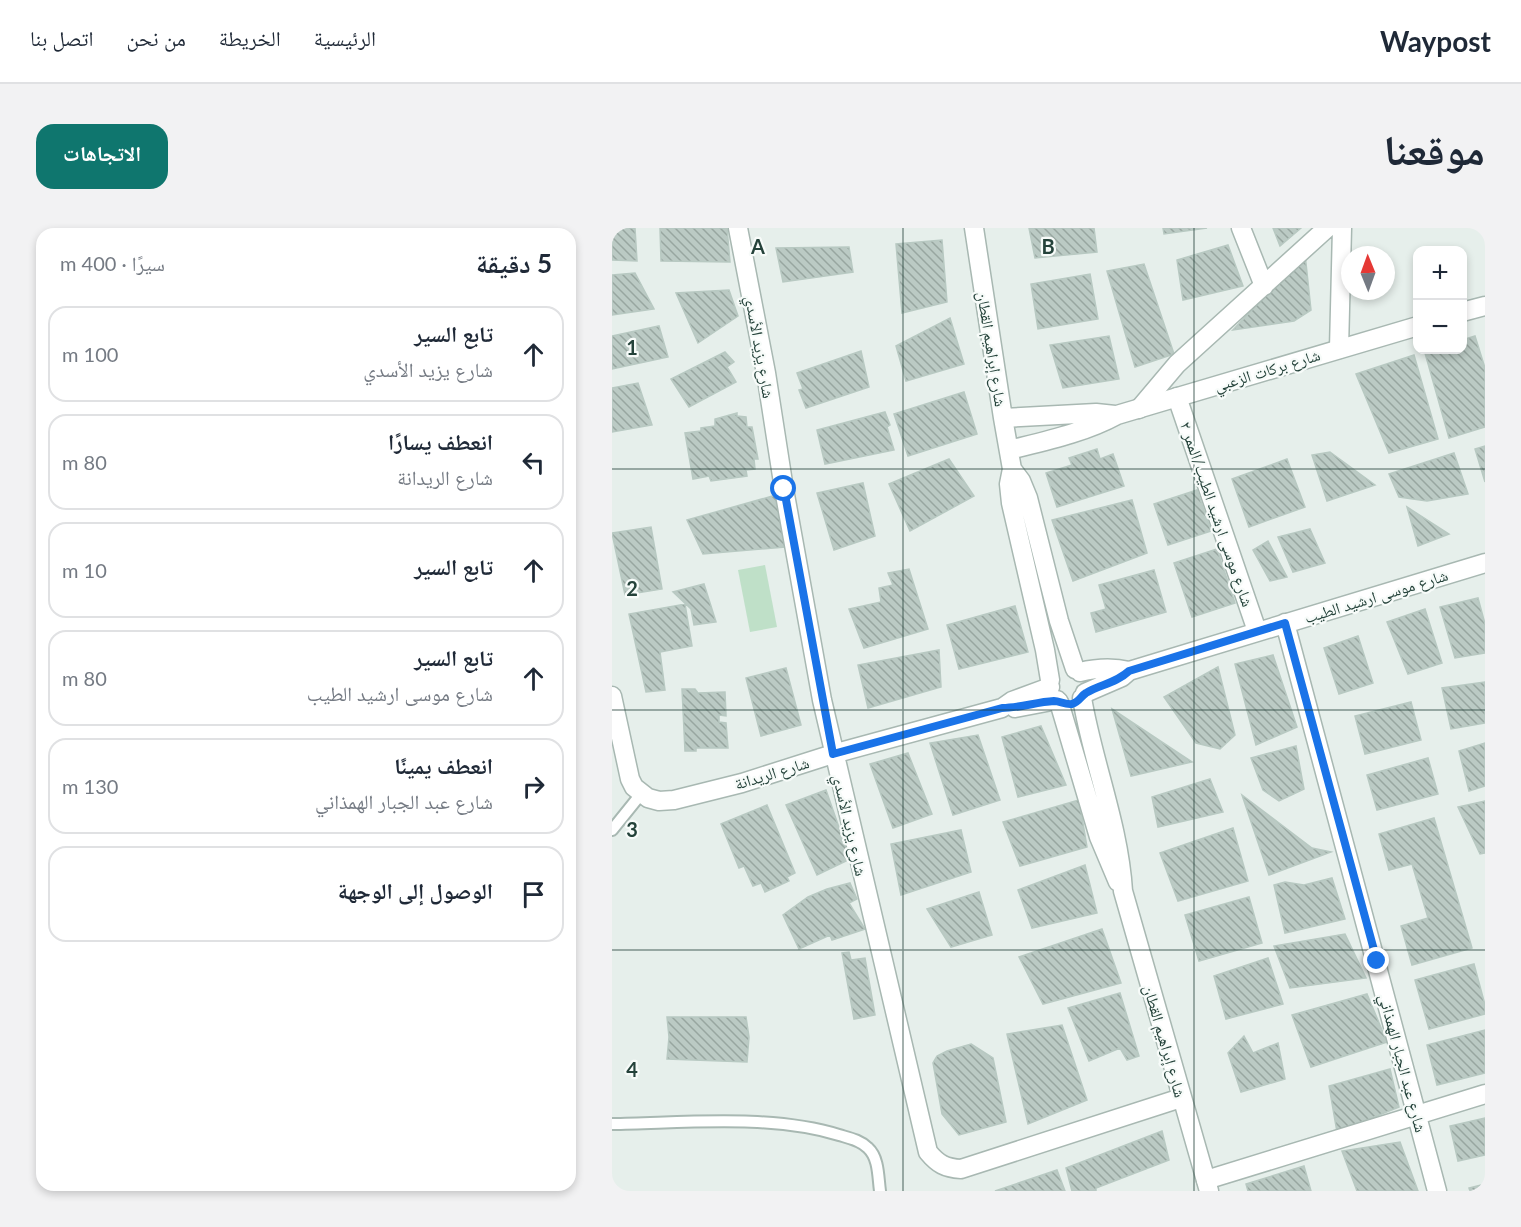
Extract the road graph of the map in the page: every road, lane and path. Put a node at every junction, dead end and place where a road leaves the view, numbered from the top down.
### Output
1 (738, 228) edge
2 (974, 228) edge
3 (1241, 228) edge
4 (1327, 228) edge
5 (1342, 228) edge
6 (1264, 286) junction
7 (1485, 306) edge
8 (1467, 311) edge
9 (1413, 327) edge
10 (1339, 349) junction
11 (1177, 397) junction
12 (1138, 409) junction
13 (1117, 415) junction
14 (1003, 418) junction
15 (1009, 450) junction
16 (1012, 470) junction
17 (1485, 563) edge
18 (1285, 623) junction
19 (1257, 631) junction
20 (1078, 670) junction
21 (1129, 671) junction
22 (1054, 692) junction
23 (612, 696) edge
24 (1083, 696) junction
25 (833, 754) junction
26 (641, 794) junction
27 (612, 831) edge
28 (1123, 891) junction
29 (1485, 1094) edge
30 (1181, 1098) junction
31 (1417, 1116) junction
32 (612, 1124) edge
33 (1208, 1186) edge
34 (880, 1191) edge
35 (1437, 1191) edge

1 - 25 street, شارع يزيد الأسدي
2 - 14 street, شارع إبراهيم القطان
3 - 6 street
4 - 6 street
5 - 10 street
6 - 12 street
7 - 8 street
9 - 10 street, شارع بركات الزعبي
10 - 11 street, شارع بركات الزعبي
11 - 12 street, شارع بركات الزعبي
11 - 19 street, شارع موسى ارشيد الطيب/الممر ٢
12 - 13 street, شارع بركات الزعبي
13 - 14 street, شارع بركات الزعبي
13 - 15 street, شارع بركات الزعبي
14 - 15 street, شارع إبراهيم القطان
15 - 16 street, شارع إبراهيم القطان
16 - 20 street, شارع إبراهيم القطان
16 - 22 street, شارع إبراهيم القطان
17 - 18 street, شارع موسى ارشيد الطيب
18 - 19 street, شارع موسى ارشيد الطيب
18 - 31 street, شارع عبد الجبار الهمذاني
19 - 21 street, شارع موسى ارشيد الطيب
20 - 21 street, شارع موسى ارشيد الطيب
20 - 22 street
20 - 24 street
21 - 24 street, شارع موسى ارشيد الطيب
22 - 24 street
22 - 25 street, شارع الريدانة
22 - 28 street, شارع إبراهيم القطان
23 - 26 street
24 - 28 street, شارع إبراهيم القطان
25 - 26 street, شارع الريدانة
25 - 30 street, شارع يزيد الأسدي
26 - 27 lane
28 - 30 street, شارع إبراهيم القطان
29 - 31 street
30 - 33 street, شارع إبراهيم القطان
31 - 33 street
31 - 35 street, شارع عبد الجبار الهمذاني
32 - 34 lane

